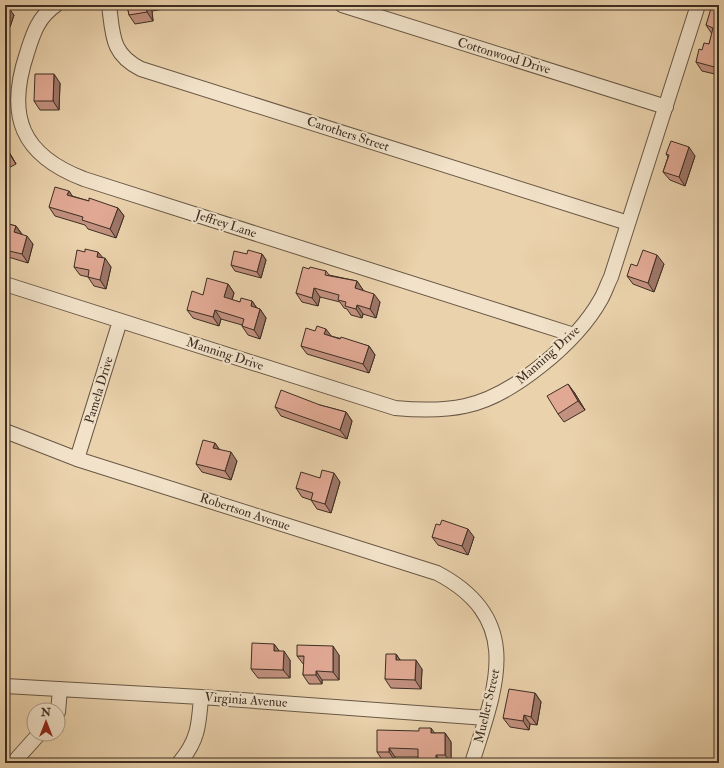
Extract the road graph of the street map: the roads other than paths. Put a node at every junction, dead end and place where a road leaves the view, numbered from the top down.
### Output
1 (56, 5) edge
2 (108, 5) edge
3 (342, 5) edge
4 (698, 5) edge
5 (666, 107) junction
6 (628, 223) junction
7 (5, 284) edge
8 (120, 320) junction
9 (574, 335) junction
10 (5, 431) edge
11 (77, 459) junction
12 (479, 604) joint
13 (5, 686) edge
14 (60, 689) junction
15 (201, 697) junction
16 (59, 702) edge
17 (486, 718) junction
18 (32, 742) edge
19 (13, 763) edge
20 (179, 763) edge
21 (472, 763) edge

1 - 9 street, Jeffrey Lane
2 - 6 street, Carothers Street
3 - 5 street, Cottonwood Drive
4 - 5 street, Manning Drive
5 - 6 street, Manning Drive
6 - 9 street, Manning Drive
7 - 8 street, Manning Drive
8 - 9 street, Manning Drive
8 - 11 street, Pamela Drive
10 - 11 street, Robertson Avenue
11 - 12 street, Robertson Avenue
12 - 17 street, Mueller Street
13 - 14 street, Virginia Avenue
14 - 15 street, Virginia Avenue
14 - 16 street
15 - 17 street, Virginia Avenue
15 - 20 street
17 - 21 street, Mueller Street
18 - 19 street

